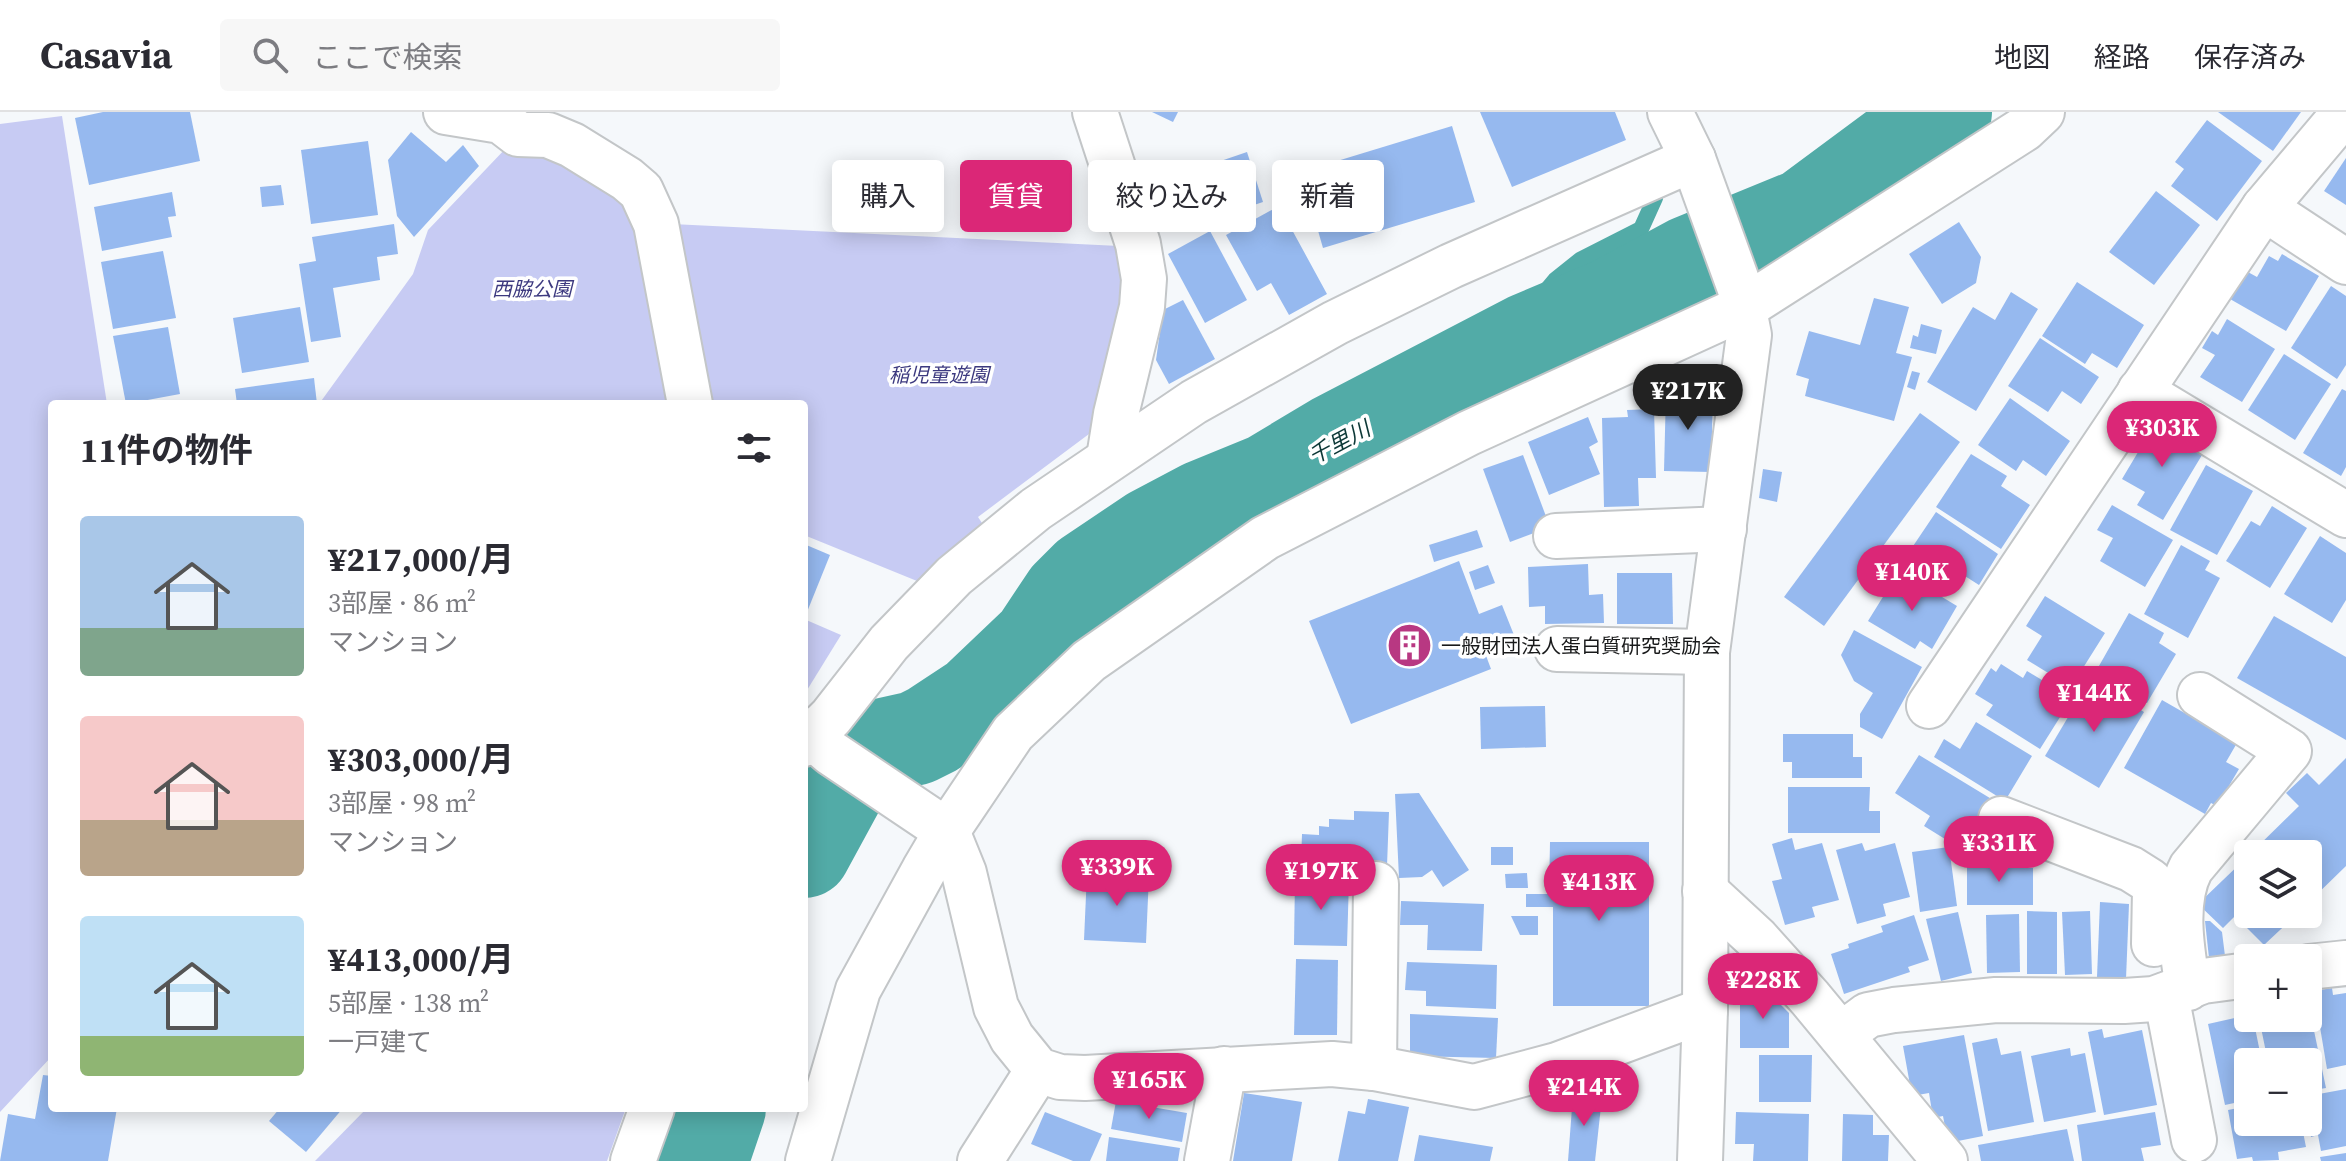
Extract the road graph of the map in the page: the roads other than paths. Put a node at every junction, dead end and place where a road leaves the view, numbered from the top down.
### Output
1 (446, 112) edge
2 (1095, 112) edge
3 (1670, 112) edge
4 (2042, 112) edge
5 (2345, 112) edge
6 (1695, 164) junction
7 (2264, 208) junction
8 (2346, 262) edge
9 (1743, 298) junction
10 (2140, 391) junction
11 (689, 400) edge
12 (1109, 458) junction
13 (2346, 515) edge
14 (1724, 529) junction
15 (1556, 536) dead end
16 (1557, 649) dead end
17 (1707, 652) junction
18 (2200, 695) dead end
19 (1929, 706) dead end
20 (812, 741) edge
21 (2001, 819) dead end
22 (939, 825) junction
23 (1376, 884) dead end
24 (1705, 891) junction
25 (2346, 963) edge
26 (2322, 966) edge
27 (2234, 977) edge
28 (2169, 994) junction
29 (1705, 1010) junction
30 (1841, 1035) junction
31 (1374, 1068) junction
32 (1224, 1069) junction
33 (1038, 1070) junction
34 (651, 1112) edge
35 (2194, 1140) dead end
36 (633, 1161) edge
37 (808, 1161) edge
38 (980, 1161) edge
39 (1207, 1161) edge
40 (1700, 1161) edge
41 (1945, 1161) edge

1 - 11 street
2 - 12 street
3 - 6 street
4 - 9 street
5 - 7 street
6 - 9 street
6 - 12 street
7 - 8 street
7 - 10 street
9 - 14 street
9 - 22 street
10 - 13 street
10 - 19 street
12 - 20 street
14 - 15 street
14 - 17 street
16 - 17 street
17 - 24 street
18 - 28 street
20 - 22 street
21 - 28 street
22 - 33 street
22 - 37 street
23 - 31 street
24 - 29 street
24 - 30 street
25 - 26 street
27 - 28 street
28 - 30 street
28 - 35 street
29 - 31 street
29 - 40 street
30 - 41 street
31 - 32 street
32 - 33 street
32 - 39 street
33 - 38 street
34 - 36 street

